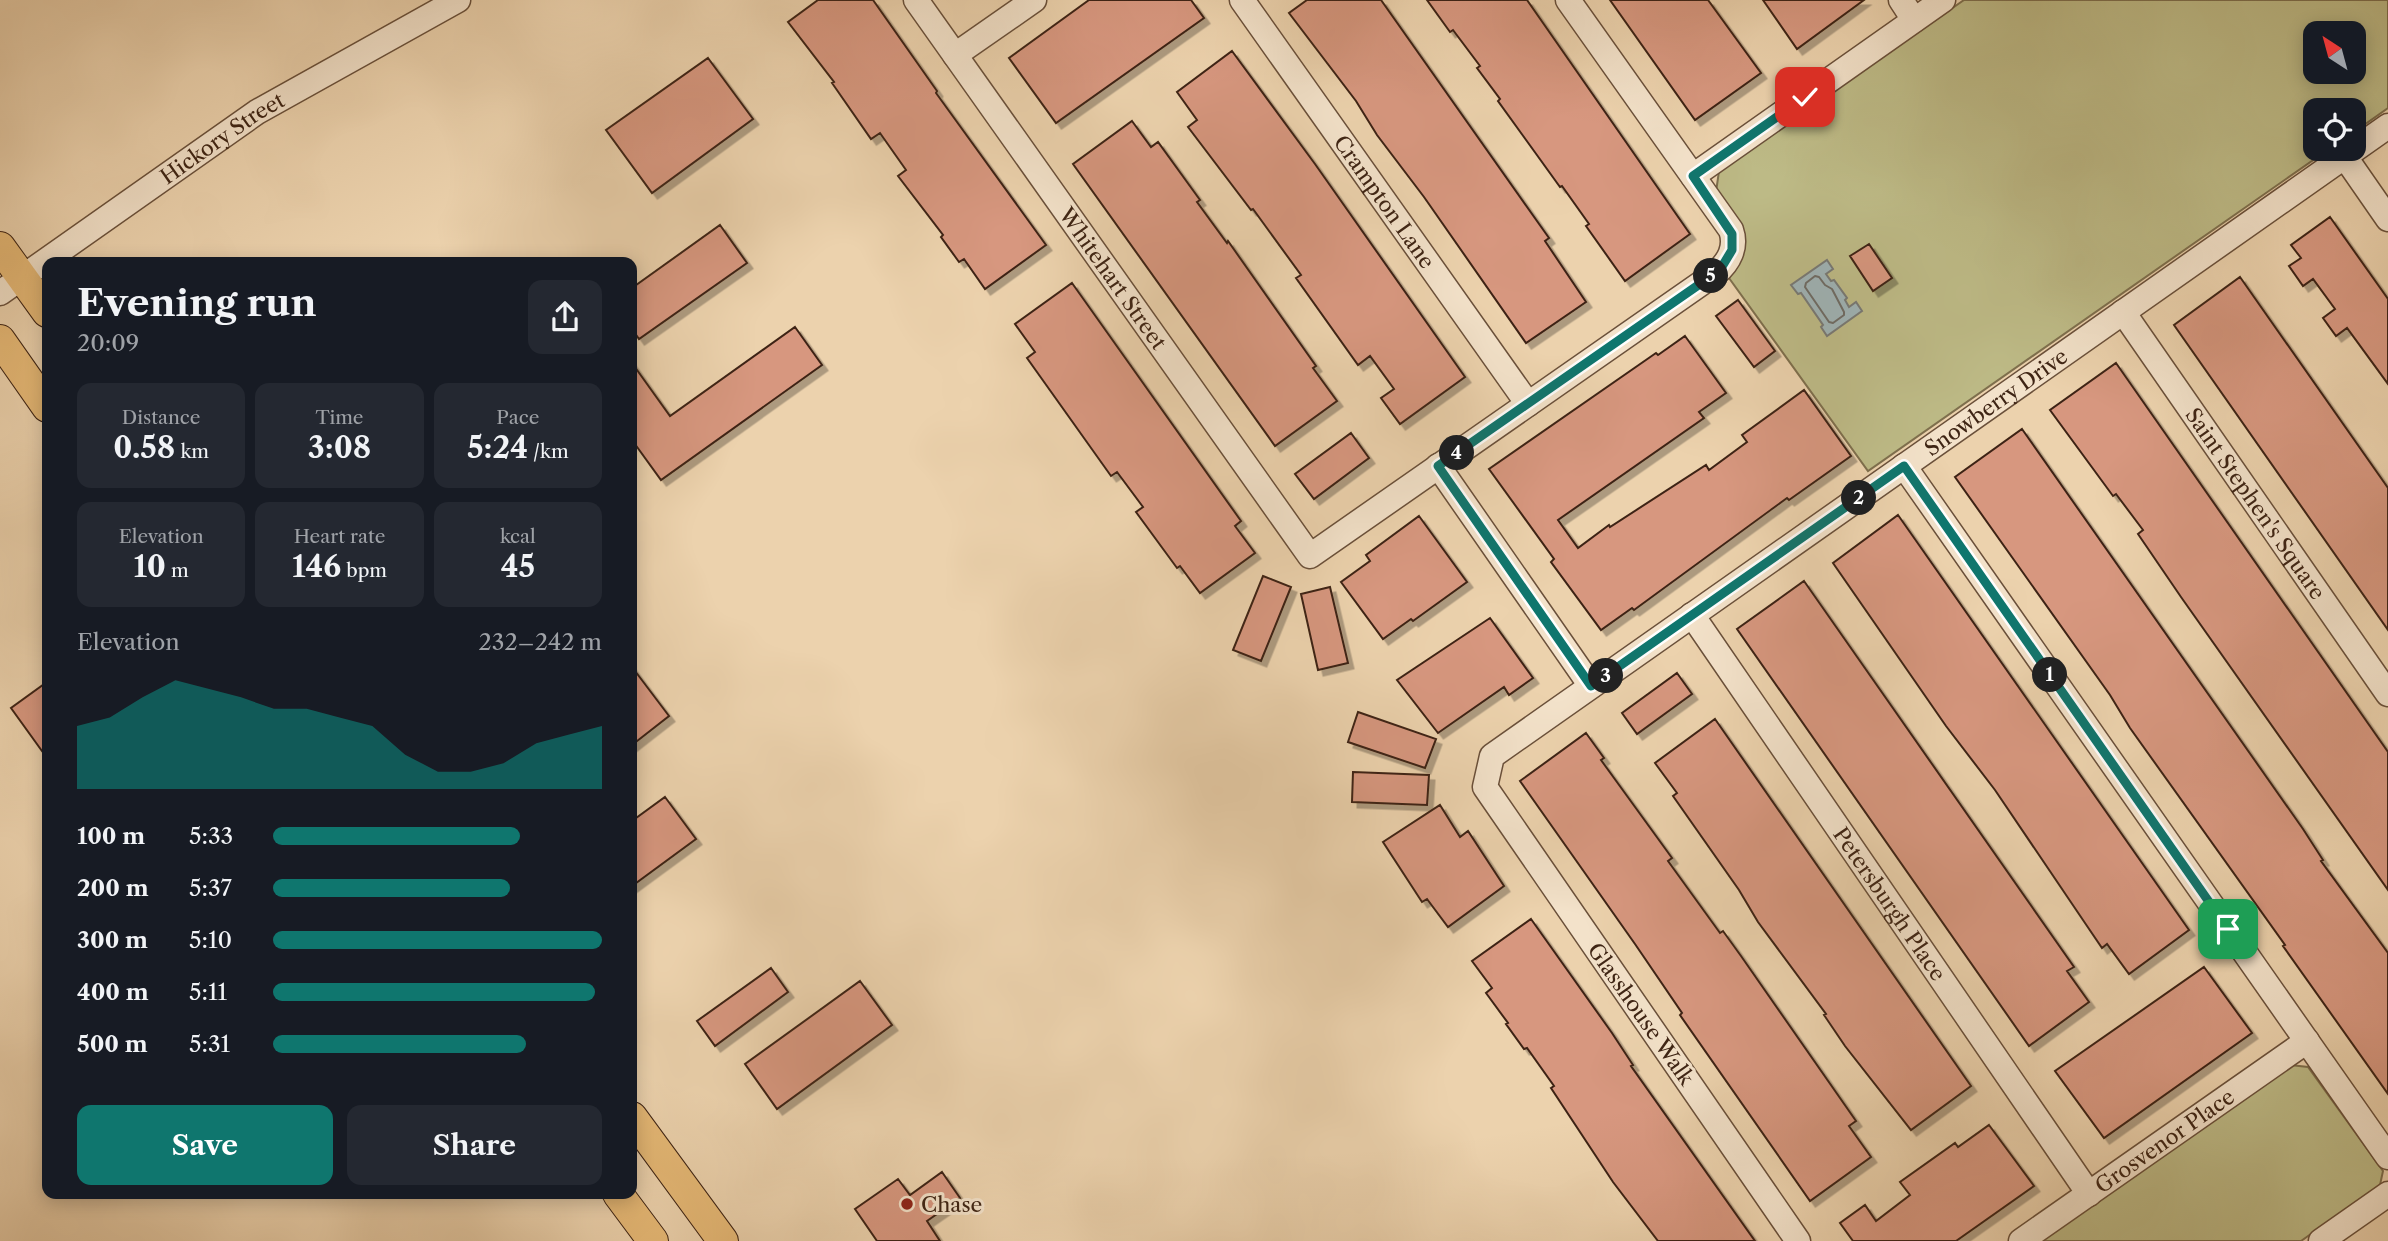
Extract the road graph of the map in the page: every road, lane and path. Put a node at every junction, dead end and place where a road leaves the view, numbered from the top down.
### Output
1 (458, 0) edge
2 (916, 0) edge
3 (1034, 0) edge
4 (1242, 0) edge
5 (1568, 0) edge
6 (1943, 0) edge
7 (1908, 10) edge
8 (955, 55) junction
9 (2388, 126) edge
10 (2366, 142) edge
11 (2339, 161) edge
12 (2348, 161) edge
13 (1693, 176) junction
14 (2388, 219) edge
15 (0, 247) edge
16 (52, 257) edge
17 (42, 264) edge
18 (11, 286) edge
19 (42, 308) edge
20 (2123, 313) junction
21 (0, 340) edge
22 (42, 400) edge
23 (1528, 404) junction
24 (1438, 466) junction
25 (1904, 466) junction
26 (1692, 615) junction
27 (1591, 686) junction
28 (2388, 694) edge
29 (1485, 787) joint
30 (2307, 1041) junction
31 (637, 1123) edge
32 (2388, 1157) edge
33 (2089, 1194) junction
34 (2388, 1194) edge
35 (622, 1199) edge
36 (653, 1241) edge
37 (723, 1241) edge
38 (1798, 1241) edge
39 (2021, 1241) edge
40 (2321, 1241) edge

1 - 16 street, Hickory Street
2 - 8 street, Whitehart Street
3 - 8 street
4 - 23 street, Crampton Lane
5 - 13 street
6 - 7 street
7 - 13 street
8 - 24 street, Whitehart Street
9 - 10 street, Snowberry Drive
11 - 20 street, Snowberry Drive
12 - 14 street
13 - 23 street
15 - 18 main road
17 - 18 street, Hickory Street
18 - 19 main road
20 - 25 street, Snowberry Drive
20 - 28 street, Saint Stephen's Square
21 - 22 main road
23 - 24 street
24 - 27 street
25 - 26 street, Snowberry Drive
25 - 30 street
26 - 27 street, Snowberry Drive
26 - 33 street, Petersburgh Place
27 - 29 street, Snowberry Drive
29 - 38 street, Glasshouse Walk
30 - 32 street
30 - 33 street, Grosvenor Place
31 - 37 main road
33 - 39 street, Grosvenor Place
34 - 40 street
35 - 36 main road

